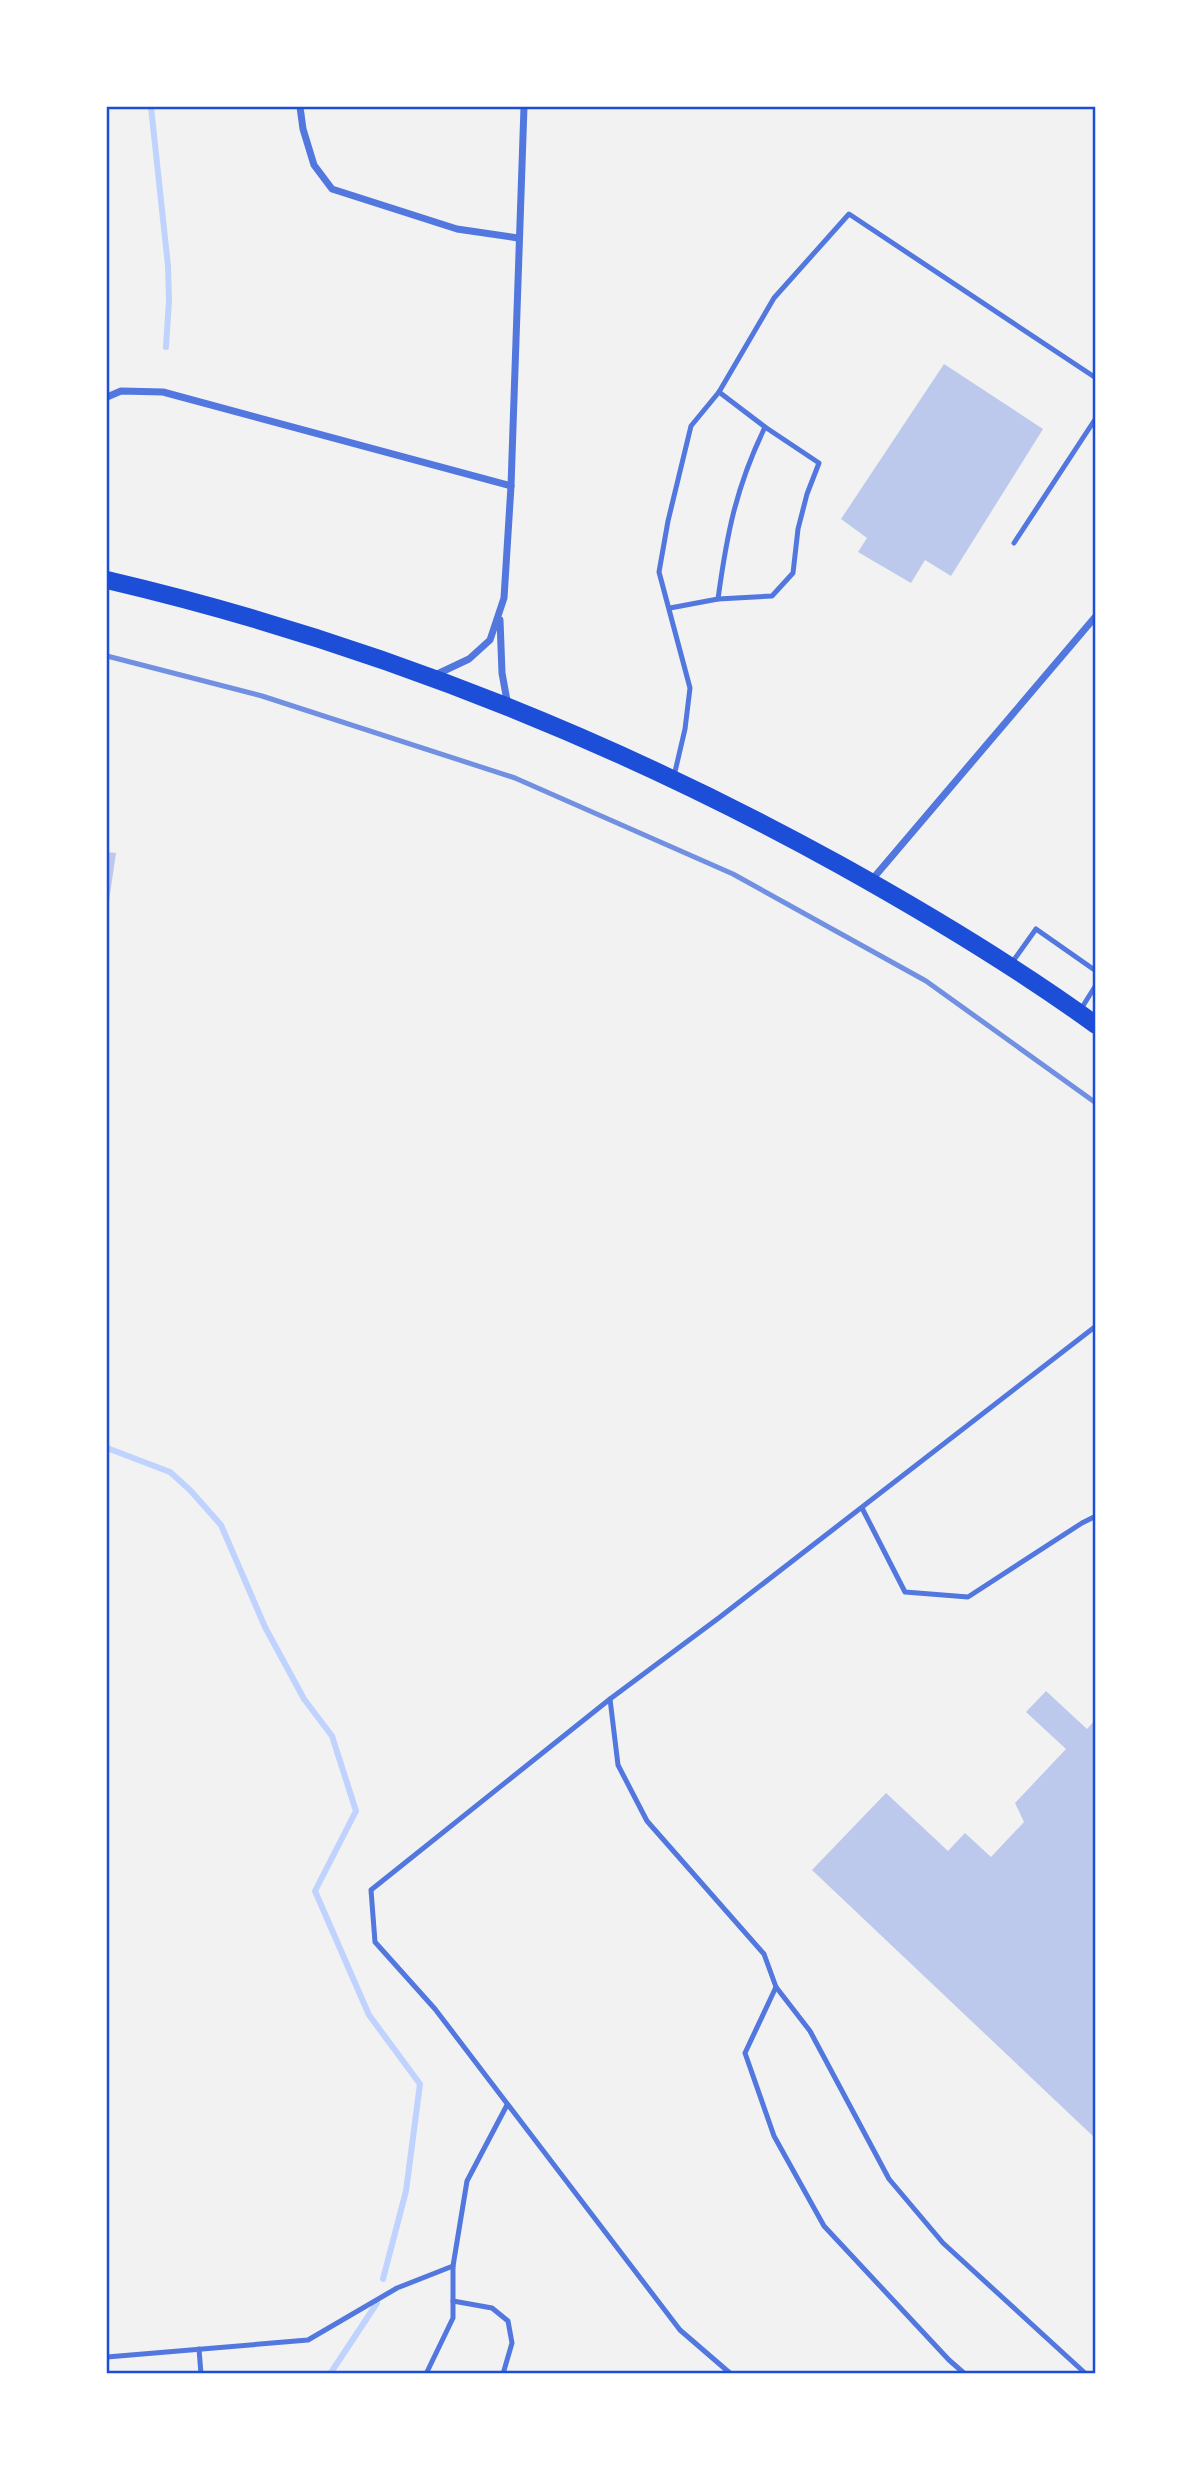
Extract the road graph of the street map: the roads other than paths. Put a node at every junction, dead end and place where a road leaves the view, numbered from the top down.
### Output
1 (300, 107) edge
2 (524, 107) edge
3 (518, 238) junction
4 (1096, 378) edge
5 (719, 392) junction
6 (107, 397) edge
7 (1096, 418) edge
8 (765, 427) junction
9 (511, 486) junction
10 (1014, 543) dead end
11 (107, 580) edge
12 (718, 599) junction
13 (670, 608) junction
14 (500, 616) junction
15 (1096, 616) edge
16 (430, 677) junction
17 (509, 708) junction
18 (673, 779) junction
19 (870, 882) junction
20 (1009, 967) junction
21 (1096, 971) edge
22 (1096, 985) edge
23 (1079, 1012) junction
24 (1096, 1025) edge
25 (1096, 1326) edge
26 (862, 1508) junction
27 (1096, 1516) edge
28 (610, 1699) junction
29 (776, 1987) junction
30 (507, 2105) junction
31 (453, 2266) junction
32 (453, 2301) junction
33 (199, 2349) junction
34 (107, 2357) edge
35 (201, 2374) edge
36 (426, 2374) edge
37 (503, 2374) edge
38 (731, 2374) edge
39 (965, 2374) edge
40 (1086, 2374) edge

1 - 3 street
2 - 3 street
3 - 9 street
4 - 5 lane
5 - 8 lane
5 - 13 lane
6 - 9 street
7 - 10 lane
8 - 12 lane
8 - 12 lane
9 - 14 street
11 - 16 main road
12 - 13 lane
13 - 18 lane
14 - 16 street
14 - 17 street
15 - 19 street
16 - 17 main road
17 - 18 main road
18 - 19 main road
19 - 20 main road
20 - 21 lane
20 - 23 main road
22 - 23 lane
23 - 24 main road
25 - 26 lane
26 - 27 lane
26 - 28 lane
28 - 29 lane
28 - 30 lane
29 - 39 lane
29 - 40 lane
30 - 31 lane
30 - 38 lane
31 - 32 lane
31 - 33 lane
32 - 36 lane
32 - 37 lane
33 - 34 lane
33 - 35 lane

